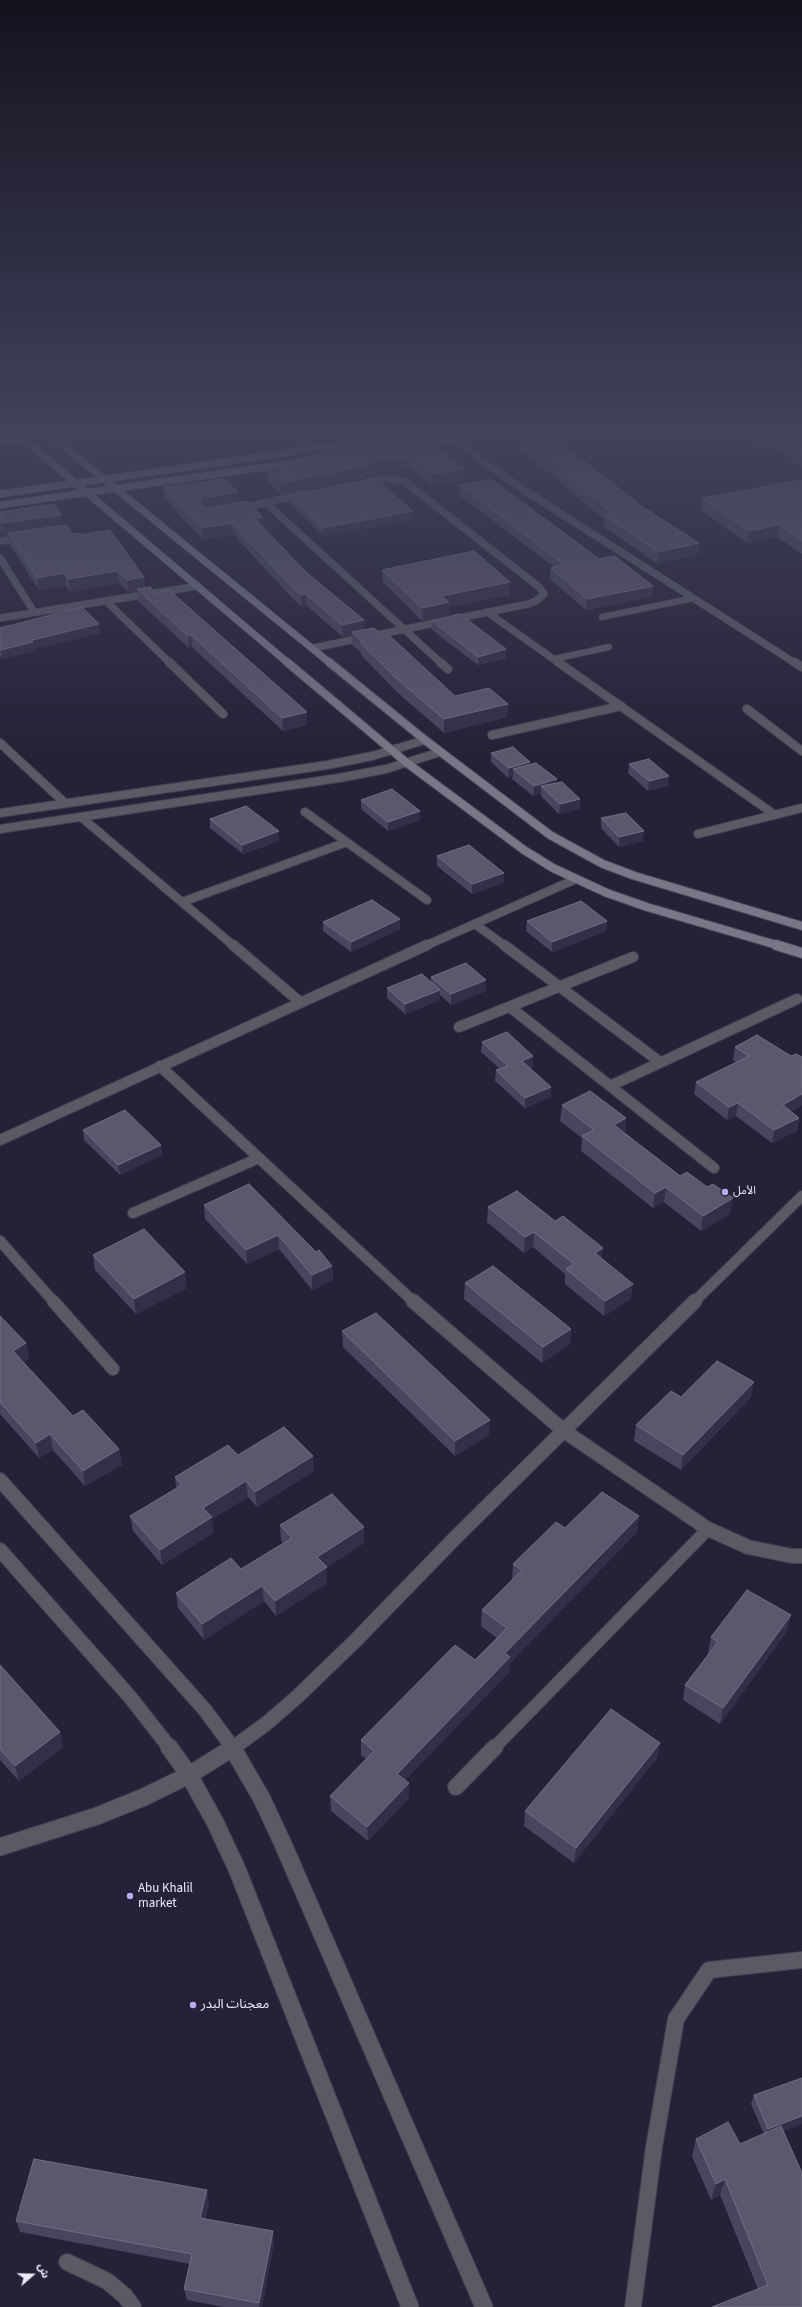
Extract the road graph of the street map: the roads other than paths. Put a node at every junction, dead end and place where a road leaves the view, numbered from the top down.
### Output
1 (148, 544) edge
2 (185, 544) edge
3 (311, 544) edge
4 (484, 544) edge
5 (608, 544) edge
6 (0, 558) edge
7 (198, 586) junction
8 (694, 598) junction
9 (106, 601) junction
10 (34, 612) junction
11 (487, 612) junction
12 (602, 617) dead end
13 (0, 618) edge
14 (405, 629) junction
15 (609, 647) dead end
16 (313, 648) junction
17 (554, 659) junction
18 (802, 667) edge
19 (448, 669) dead end
20 (621, 706) junction
21 (747, 709) dead end
22 (223, 714) dead end
23 (492, 735) dead end
24 (424, 740) junction
25 (0, 743) edge
26 (393, 750) junction
27 (802, 751) edge
28 (440, 752) junction
29 (407, 763) junction
30 (65, 803) junction
31 (802, 808) edge
32 (305, 812) dead end
33 (0, 813) edge
34 (775, 815) junction
35 (80, 817) junction
36 (0, 829) edge
37 (698, 834) dead end
38 (347, 842) junction
39 (576, 880) junction
40 (427, 900) dead end
41 (182, 902) junction
42 (475, 924) junction
43 (802, 926) edge
44 (802, 954) edge
45 (633, 957) dead end
46 (559, 987) junction
47 (797, 999) dead end
48 (300, 1002) junction
49 (510, 1007) junction
50 (459, 1028) dead end
51 (660, 1062) junction
52 (160, 1066) junction
53 (610, 1086) junction
54 (0, 1140) edge
55 (258, 1158) junction
56 (714, 1168) dead end
57 (802, 1196) edge
58 (133, 1213) dead end
59 (0, 1241) edge
60 (113, 1369) dead end
61 (564, 1431) junction
62 (0, 1480) edge
63 (708, 1529) junction
64 (0, 1550) edge
65 (802, 1556) edge
66 (233, 1748) junction
67 (189, 1775) junction
68 (456, 1787) dead end
69 (0, 1847) edge
70 (802, 1960) edge
71 (67, 2262) dead end
72 (133, 2307) edge
73 (410, 2307) edge
74 (484, 2307) edge
75 (633, 2307) edge

1 - 7 main road
2 - 16 main road
3 - 14 street
4 - 11 street
5 - 8 street
6 - 10 street
7 - 9 street
7 - 26 main road
8 - 12 lane
8 - 18 street
9 - 10 street
9 - 22 street
10 - 13 street
11 - 14 street
11 - 17 street
14 - 16 street
14 - 19 street
15 - 17 lane
16 - 24 main road
17 - 20 street
20 - 23 lane
20 - 34 street
21 - 27 lane
24 - 26 street
24 - 28 main road
25 - 30 street
26 - 29 main road
26 - 30 street
28 - 29 street
28 - 43 main road
29 - 35 street
29 - 39 main road
30 - 33 street
31 - 34 street
32 - 38 lane
34 - 37 street
35 - 36 street
35 - 41 street
38 - 40 lane
38 - 41 lane
39 - 42 street
39 - 44 main road
41 - 48 street
42 - 46 lane
42 - 48 street
45 - 46 lane
46 - 49 lane
46 - 51 lane
47 - 51 lane
48 - 52 street
49 - 50 lane
49 - 53 lane
51 - 53 lane
52 - 54 street
52 - 55 street
53 - 56 lane
55 - 58 lane
55 - 61 street
57 - 61 street
59 - 60 lane
61 - 63 street
61 - 66 street
62 - 66 street
63 - 65 street
63 - 68 lane
64 - 67 street
66 - 67 street
66 - 74 street
67 - 69 street
67 - 73 street
70 - 75 lane
71 - 72 lane

